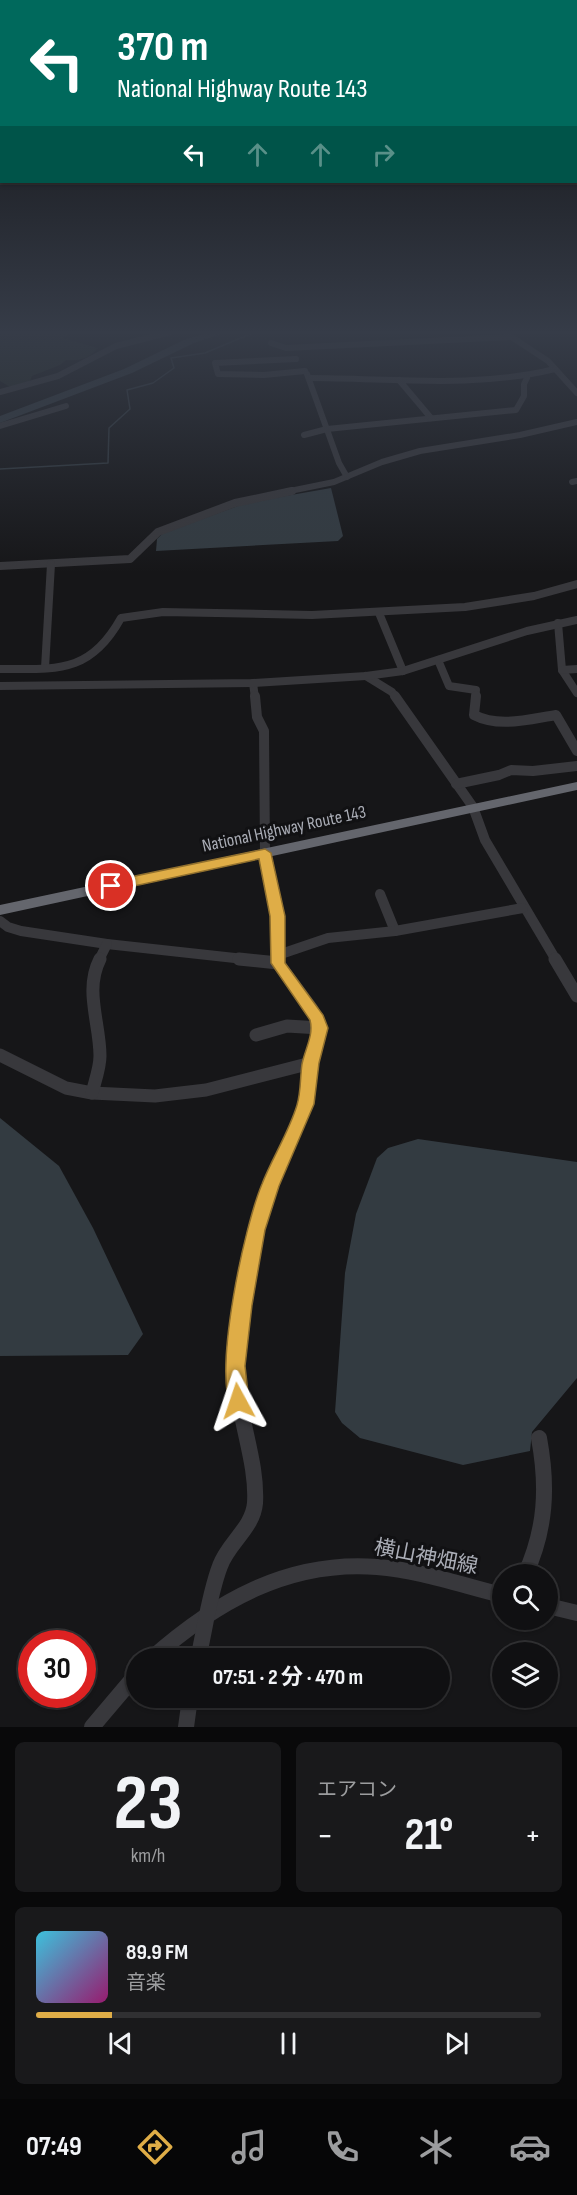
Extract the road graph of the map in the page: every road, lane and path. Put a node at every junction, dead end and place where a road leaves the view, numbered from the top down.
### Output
1 (44, 413) edge
2 (321, 413) edge
3 (426, 413) edge
4 (488, 413) edge
5 (431, 418) junction
6 (577, 422) edge
7 (0, 426) edge
8 (327, 429) junction
9 (304, 435) dead end
10 (348, 477) junction
11 (51, 564) junction
12 (0, 567) edge
13 (577, 584) edge
14 (379, 613) junction
15 (577, 620) edge
16 (558, 623) junction
17 (438, 660) junction
18 (45, 668) junction
19 (0, 669) edge
20 (577, 669) edge
21 (562, 670) junction
22 (403, 671) junction
23 (366, 676) junction
24 (253, 683) junction
25 (0, 686) edge
26 (577, 693) edge
27 (577, 751) edge
28 (577, 766) edge
29 (456, 784) junction
30 (577, 786) edge
31 (473, 807) junction
32 (265, 853) junction
33 (380, 894) dead end
34 (523, 908) junction
35 (0, 910) edge
36 (0, 921) edge
37 (395, 931) junction
38 (107, 944) junction
39 (278, 959) junction
40 (577, 996) edge
41 (320, 1028) junction
42 (256, 1035) dead end
43 (0, 1055) edge
44 (311, 1063) junction
45 (92, 1093) junction
46 (539, 1438) dead end
47 (529, 1564) edge
48 (492, 1593) edge
49 (558, 1608) edge
50 (207, 1612) junction
51 (577, 1613) edge
52 (162, 1648) edge
53 (200, 1648) edge
54 (126, 1687) edge
55 (189, 1708) edge
56 (92, 1727) edge
57 (186, 1727) edge

1 - 7 street
2 - 8 street
3 - 5 street
4 - 5 street
5 - 8 street
6 - 10 street
8 - 9 street
8 - 10 street
10 - 11 street
11 - 12 street
11 - 18 street
13 - 14 street
14 - 18 street
14 - 22 street
15 - 16 street
16 - 17 street
16 - 21 street
17 - 22 street
17 - 27 street
18 - 19 street
20 - 21 street
21 - 26 street
22 - 23 street
23 - 24 street
23 - 29 street
24 - 25 street
24 - 32 street
28 - 29 street
29 - 31 street
30 - 31 highway, National Highway Route 143
31 - 32 highway, National Highway Route 143
31 - 34 street
32 - 35 highway, National Highway Route 143
32 - 39 street
33 - 37 street
34 - 37 street
34 - 40 street
36 - 38 street
37 - 39 street
38 - 39 street
38 - 45 street
39 - 41 street
41 - 42 street
41 - 44 street
43 - 45 street
44 - 45 street
44 - 50 street
46 - 47 street
48 - 50 street, 横山神畑線
49 - 51 street
50 - 52 street, 横山神畑線
50 - 53 street
54 - 56 street
55 - 57 street

